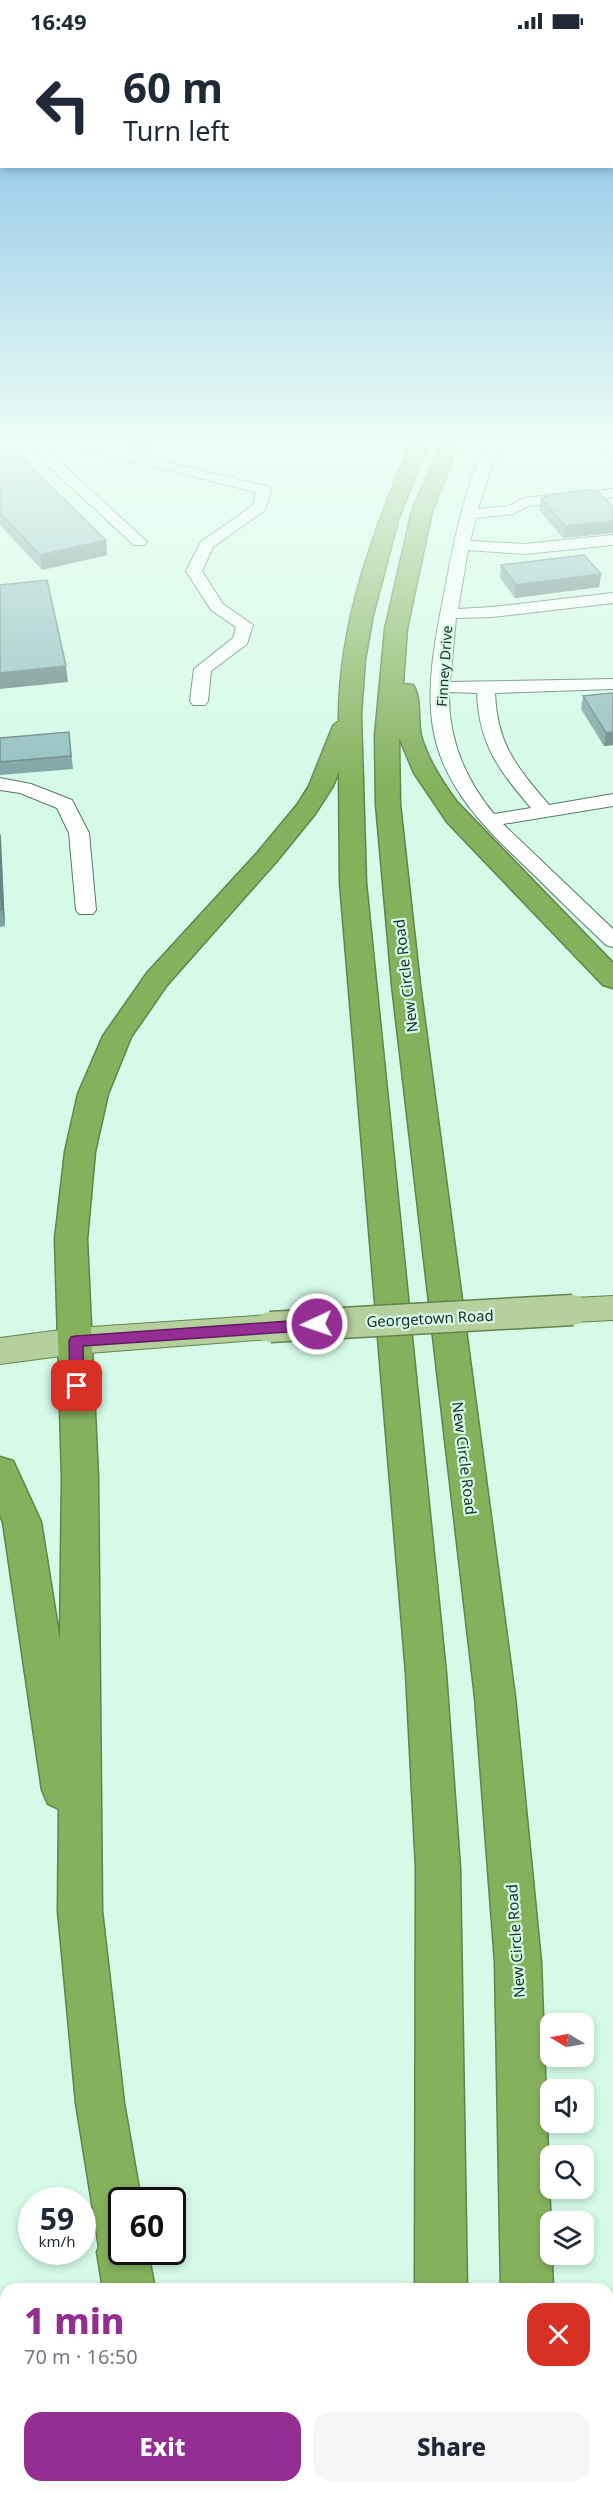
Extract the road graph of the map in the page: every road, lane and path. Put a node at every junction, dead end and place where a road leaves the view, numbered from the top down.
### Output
1 (201, 556) edge
2 (378, 556) edge
3 (412, 556) edge
4 (458, 556) edge
5 (613, 598) edge
6 (448, 614) junction
7 (396, 629) junction
8 (613, 684) edge
9 (440, 687) junction
10 (486, 688) junction
11 (200, 701) dead end
12 (350, 713) junction
13 (0, 784) edge
14 (613, 800) edge
15 (544, 811) junction
16 (489, 821) junction
17 (86, 910) dead end
18 (608, 930) edge
19 (613, 979) edge
20 (613, 1308) edge
21 (76, 1341) junction
22 (0, 1351) edge
23 (0, 1472) edge
24 (80, 1911) junction
25 (113, 2187) edge
26 (125, 2265) edge
27 (128, 2283) edge
28 (441, 2283) edge
29 (527, 2283) edge

1 - 11 street
2 - 12 highway
3 - 7 highway
4 - 6 street, Finney Drive
5 - 6 street
6 - 9 street, Finney Drive
7 - 19 highway
7 - 29 highway, New Circle Road
8 - 10 street
9 - 10 street
9 - 16 street, Finney Drive
10 - 15 street
12 - 21 highway
12 - 28 highway
13 - 17 street
14 - 15 street
15 - 16 street
16 - 18 street, Finney Drive
20 - 21 main road, Georgetown Road, bridge
21 - 22 main road, Georgetown Road
21 - 24 highway
23 - 24 highway
24 - 25 highway
26 - 27 highway

